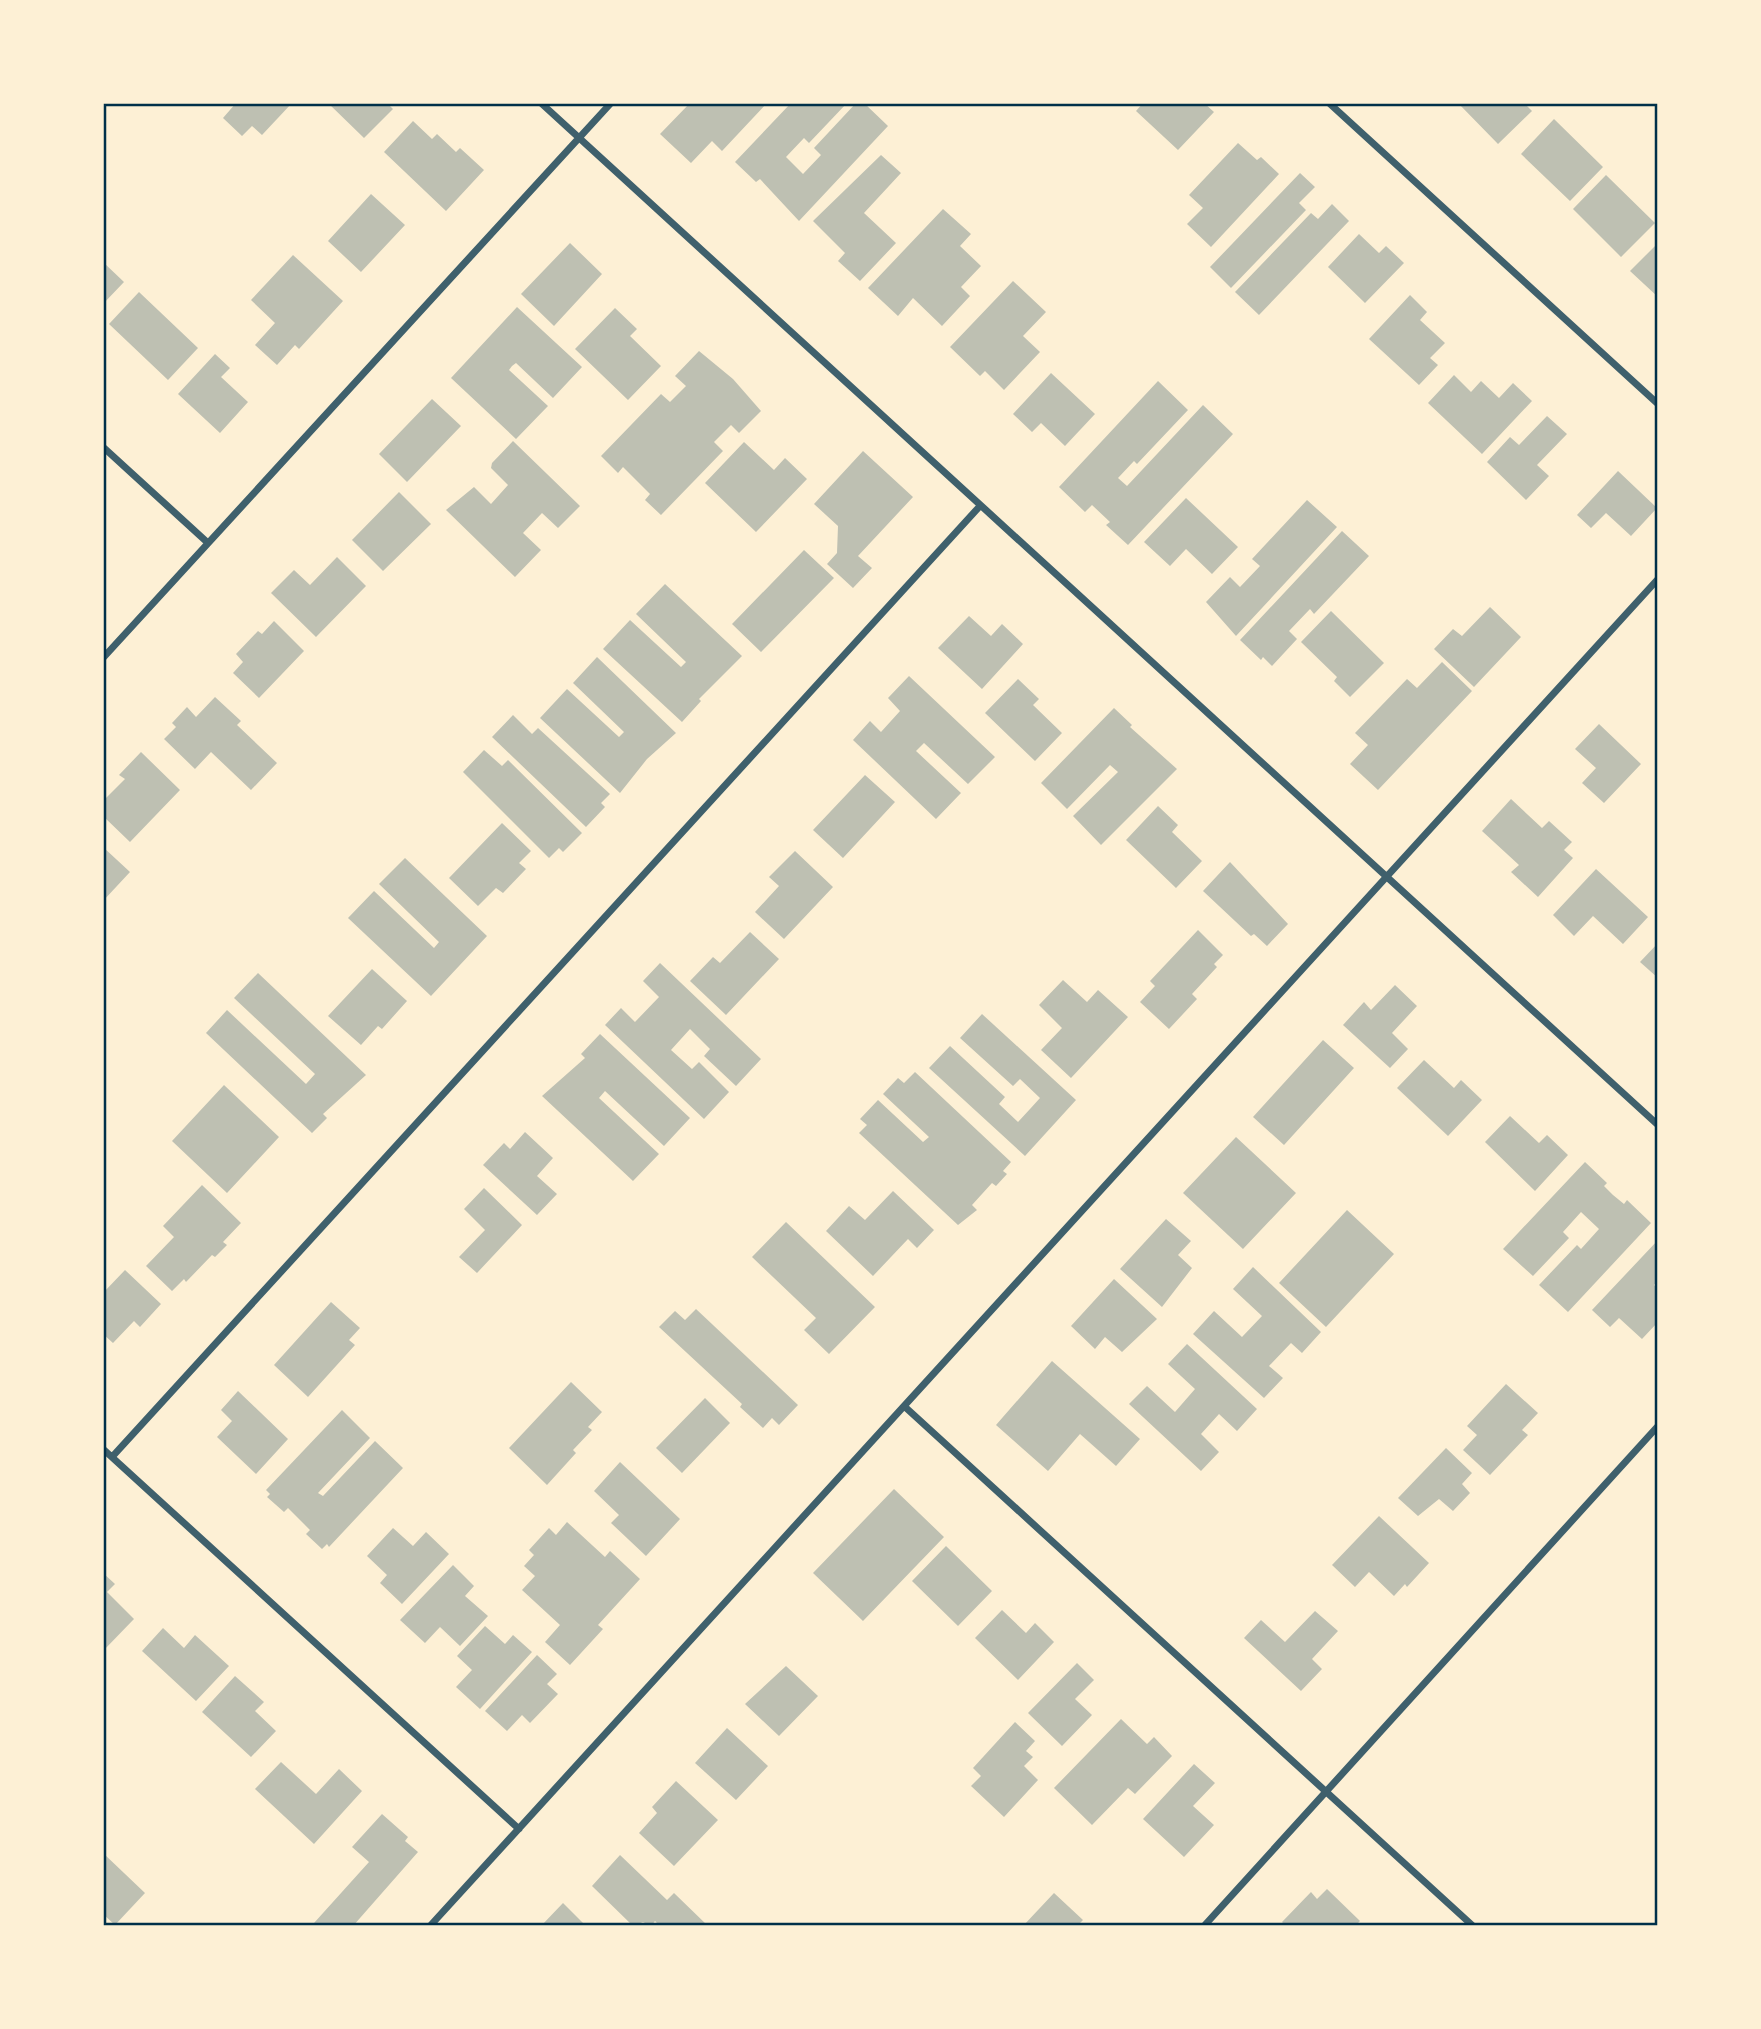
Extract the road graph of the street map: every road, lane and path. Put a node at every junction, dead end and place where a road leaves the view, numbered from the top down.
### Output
1 (541, 103) edge
2 (611, 103) edge
3 (1329, 103) edge
4 (579, 138) junction
5 (1658, 404) edge
6 (103, 447) edge
7 (981, 506) junction
8 (208, 544) junction
9 (1658, 579) edge
10 (103, 658) edge
11 (1387, 877) junction
12 (1658, 1125) edge
13 (904, 1406) junction
14 (1658, 1426) edge
15 (103, 1449) edge
16 (112, 1457) junction
17 (1326, 1791) junction
18 (519, 1829) junction
19 (430, 1926) edge
20 (1204, 1926) edge
21 (1474, 1926) edge

1 - 4 street
2 - 4 street
3 - 5 street
4 - 7 street
4 - 8 street
6 - 8 street
7 - 11 street
7 - 16 street
8 - 10 street
9 - 11 street
11 - 12 street
11 - 13 street
13 - 17 street
13 - 18 street
14 - 17 street
15 - 16 street
16 - 18 street
17 - 20 street
17 - 21 street
18 - 19 street

